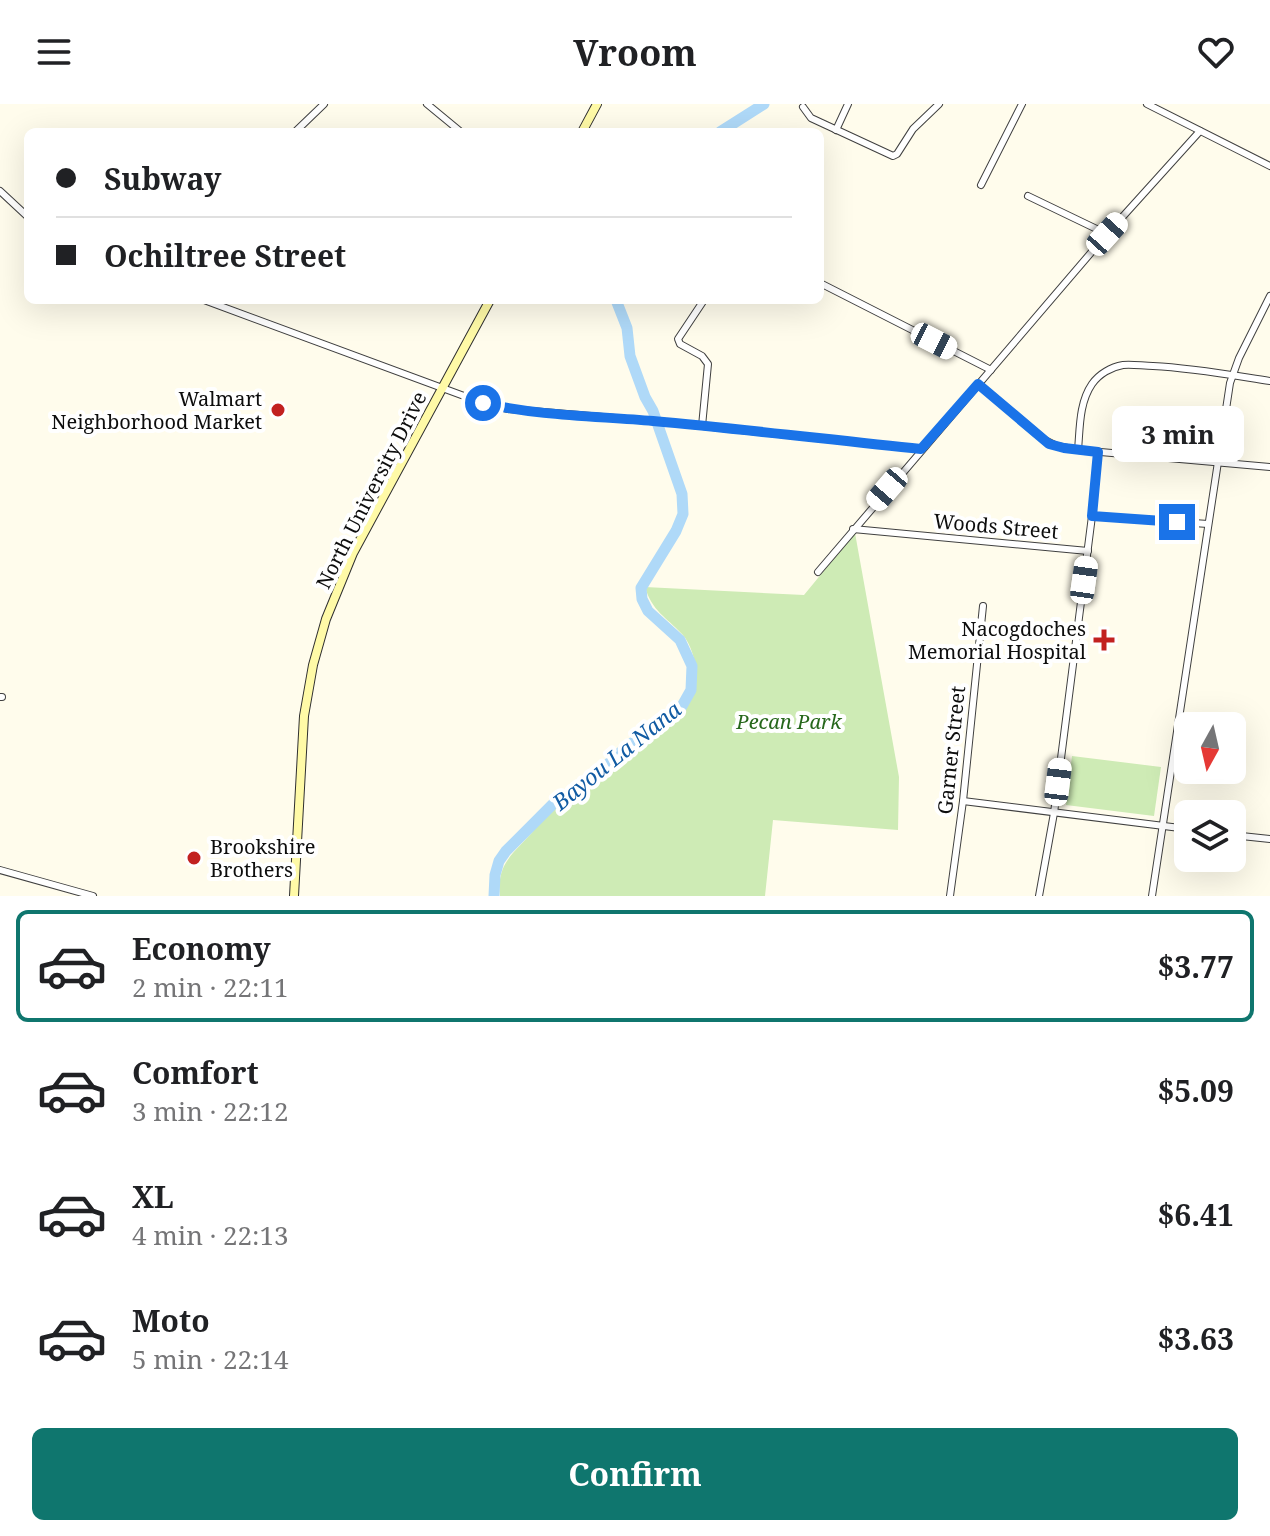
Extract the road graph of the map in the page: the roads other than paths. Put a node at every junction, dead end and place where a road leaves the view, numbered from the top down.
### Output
1 (324, 104) edge
2 (427, 104) edge
3 (597, 104) edge
4 (848, 104) edge
5 (939, 104) edge
6 (1022, 104) edge
7 (1147, 104) edge
8 (1168, 104) edge
9 (803, 107) dead end
10 (1164, 113) junction
11 (299, 128) edge
12 (456, 128) edge
13 (584, 128) edge
14 (836, 130) junction
15 (1200, 131) junction
16 (1270, 166) edge
17 (981, 185) dead end
18 (0, 191) edge
19 (1028, 196) dead end
20 (24, 213) edge
21 (1107, 234) junction
22 (824, 285) edge
23 (1270, 296) edge
24 (215, 304) edge
25 (488, 304) edge
26 (701, 304) edge
27 (991, 370) junction
28 (1231, 375) junction
29 (1270, 381) edge
30 (978, 384) junction
31 (442, 388) junction
32 (702, 426) junction
33 (921, 449) junction
34 (1078, 450) junction
35 (1098, 452) junction
36 (1217, 463) junction
37 (1270, 467) edge
38 (1092, 516) junction
39 (1208, 524) junction
40 (853, 529) junction
41 (1088, 551) junction
42 (818, 572) dead end
43 (983, 606) dead end
44 (963, 801) junction
45 (1054, 813) junction
46 (1162, 826) junction
47 (1174, 827) edge
48 (1246, 836) edge
49 (1270, 839) edge
50 (0, 870) edge
51 (93, 896) edge
52 (294, 896) edge
53 (950, 896) edge
54 (1039, 896) edge
55 (1152, 896) edge

1 - 11 street
2 - 12 street
3 - 13 main road
4 - 14 street
5 - 14 street
6 - 17 street
7 - 10 street
8 - 10 street
9 - 14 street
10 - 15 street
15 - 16 street
15 - 21 street
18 - 20 street
19 - 21 street
21 - 27 street
22 - 27 street
23 - 28 street
24 - 31 street
25 - 31 main road, North University Drive
26 - 32 street
27 - 30 street
28 - 29 street
28 - 34 street
28 - 36 street
30 - 33 street
30 - 34 street
31 - 32 street
31 - 52 main road, North University Drive
32 - 33 street
33 - 40 street
34 - 35 street
35 - 36 street
35 - 38 street
36 - 37 street
36 - 39 street
38 - 39 street
38 - 41 street
39 - 46 street
40 - 41 street, Woods Street
40 - 42 street
41 - 45 street
43 - 44 street, Garner Street
44 - 45 street
44 - 53 street, Garner Street
45 - 46 street
45 - 54 street
46 - 47 street
46 - 55 street
48 - 49 street
50 - 51 street

